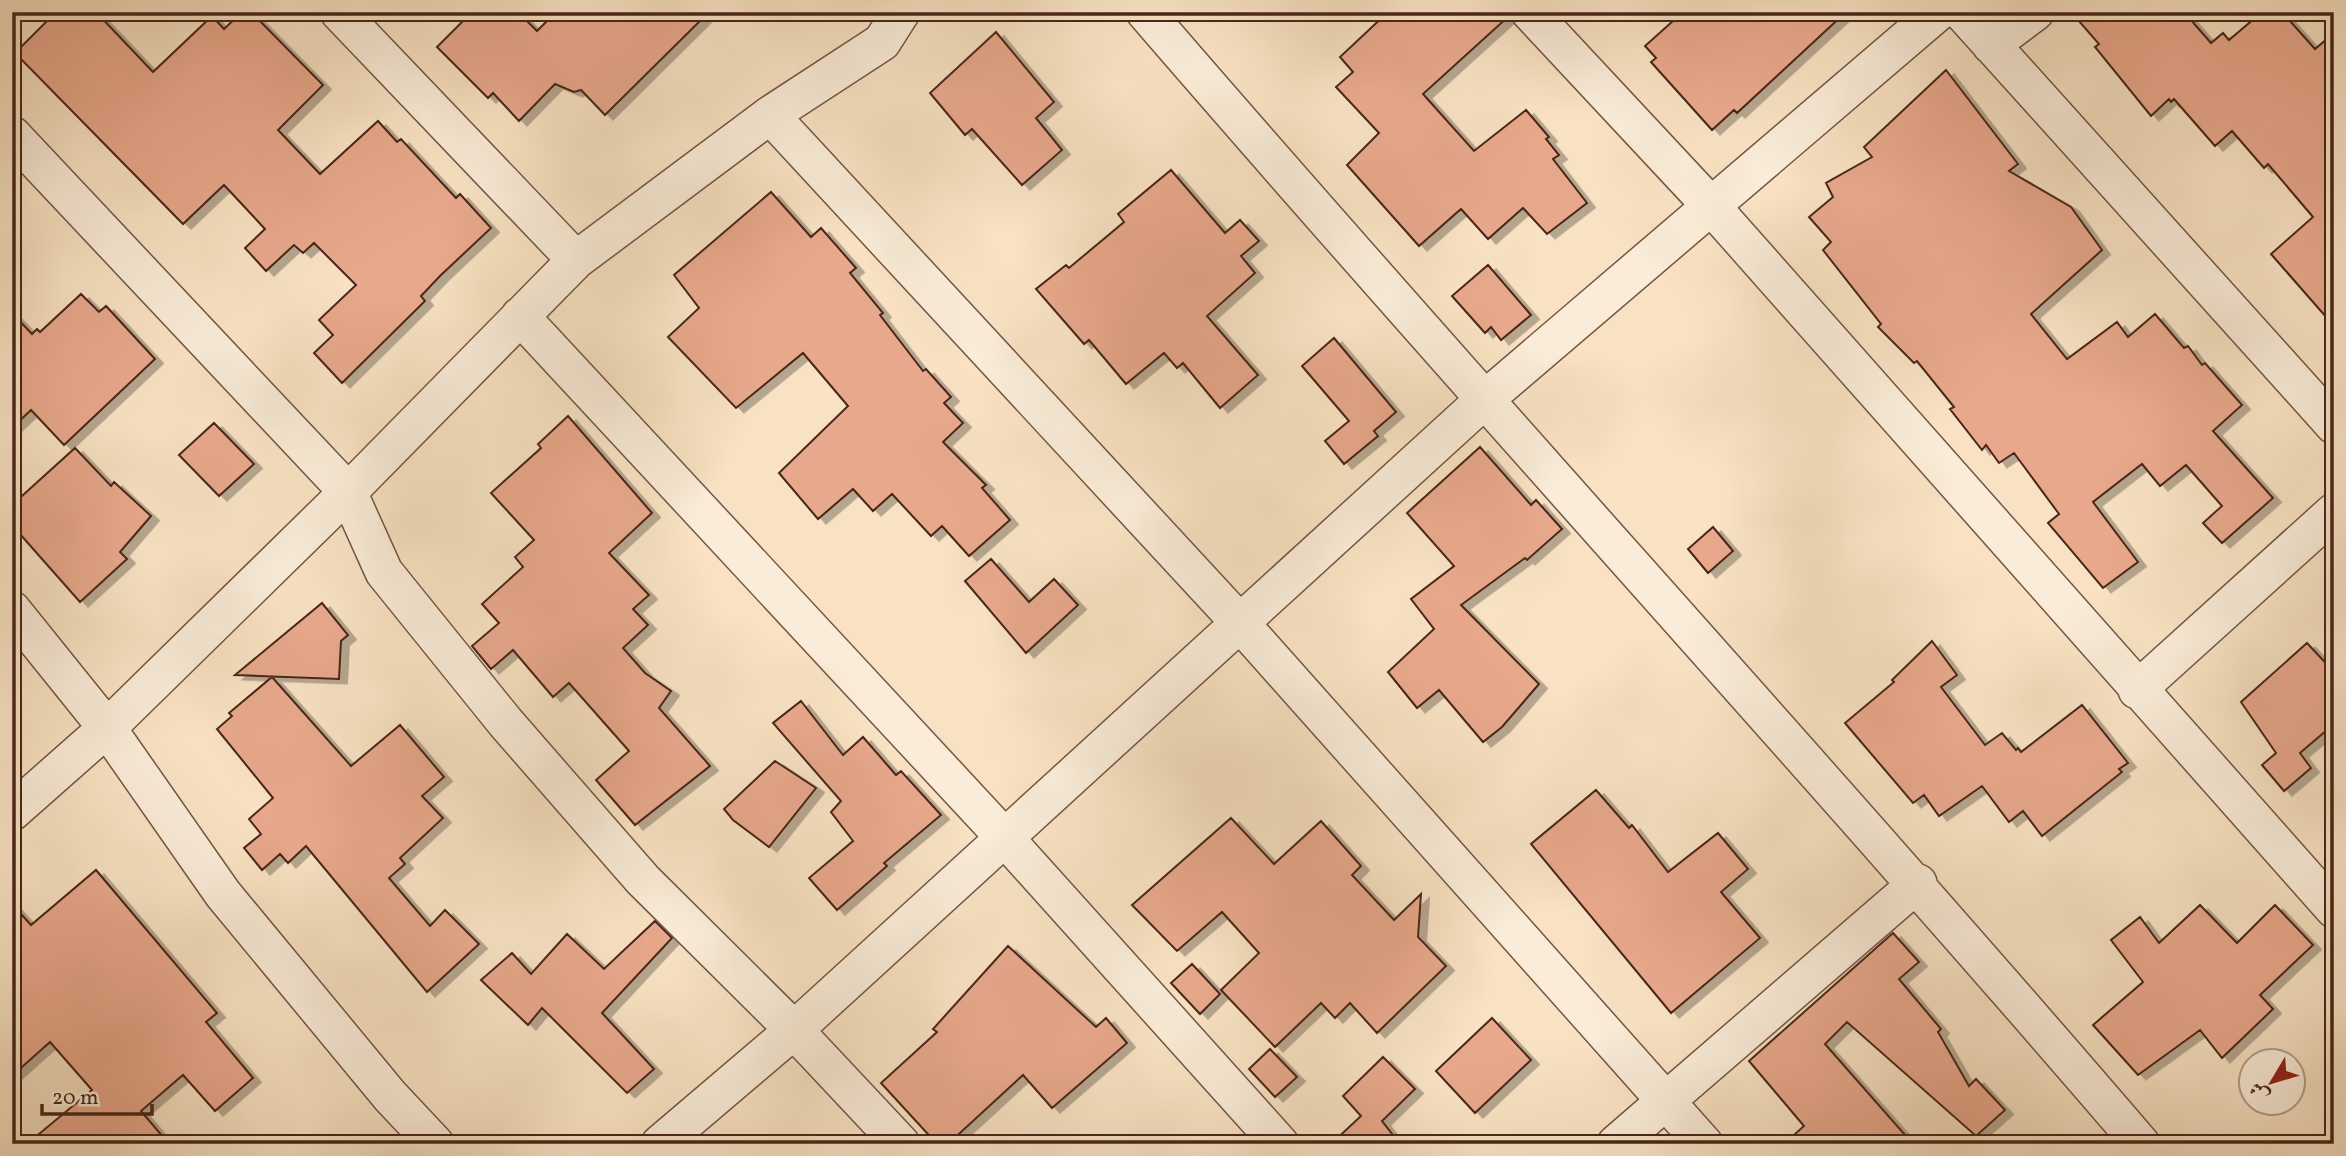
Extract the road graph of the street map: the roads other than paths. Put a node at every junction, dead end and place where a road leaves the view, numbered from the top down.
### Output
1 (901, 12) edge
2 (1146, 12) edge
3 (1530, 12) edge
4 (1938, 12) edge
5 (1962, 12) edge
6 (2035, 12) edge
7 (353, 17) edge
8 (1992, 46) junction
9 (770, 115) junction
10 (12, 135) edge
11 (1712, 206) junction
12 (576, 260) junction
13 (520, 316) junction
14 (1483, 401) junction
15 (2334, 425) edge
16 (348, 492) junction
17 (2334, 512) edge
18 (12, 610) edge
19 (1240, 622) junction
20 (2137, 690) junction
21 (107, 727) junction
22 (12, 812) edge
23 (1003, 836) junction
24 (1918, 883) junction
25 (2334, 909) edge
26 (794, 1030) junction
27 (1666, 1100) junction
28 (435, 1144) edge
29 (660, 1144) edge
30 (901, 1144) edge
31 (1280, 1144) edge
32 (1616, 1144) edge
33 (1704, 1144) edge
34 (2141, 1144) edge

1 - 9 street
2 - 14 street
3 - 11 street
4 - 11 street
5 - 8 street
6 - 8 street
7 - 12 street
8 - 15 street
9 - 12 street
9 - 19 street
10 - 16 street
11 - 14 street
11 - 20 street
12 - 13 street
13 - 16 street
13 - 23 street
14 - 19 street
14 - 24 street
16 - 21 street
16 - 26 street
17 - 20 street
18 - 21 street
19 - 23 street
19 - 27 street
20 - 25 street
21 - 22 street
21 - 28 street
23 - 26 street
23 - 31 street
24 - 27 street
24 - 34 street
26 - 29 street
26 - 30 street
27 - 32 street
27 - 33 street

